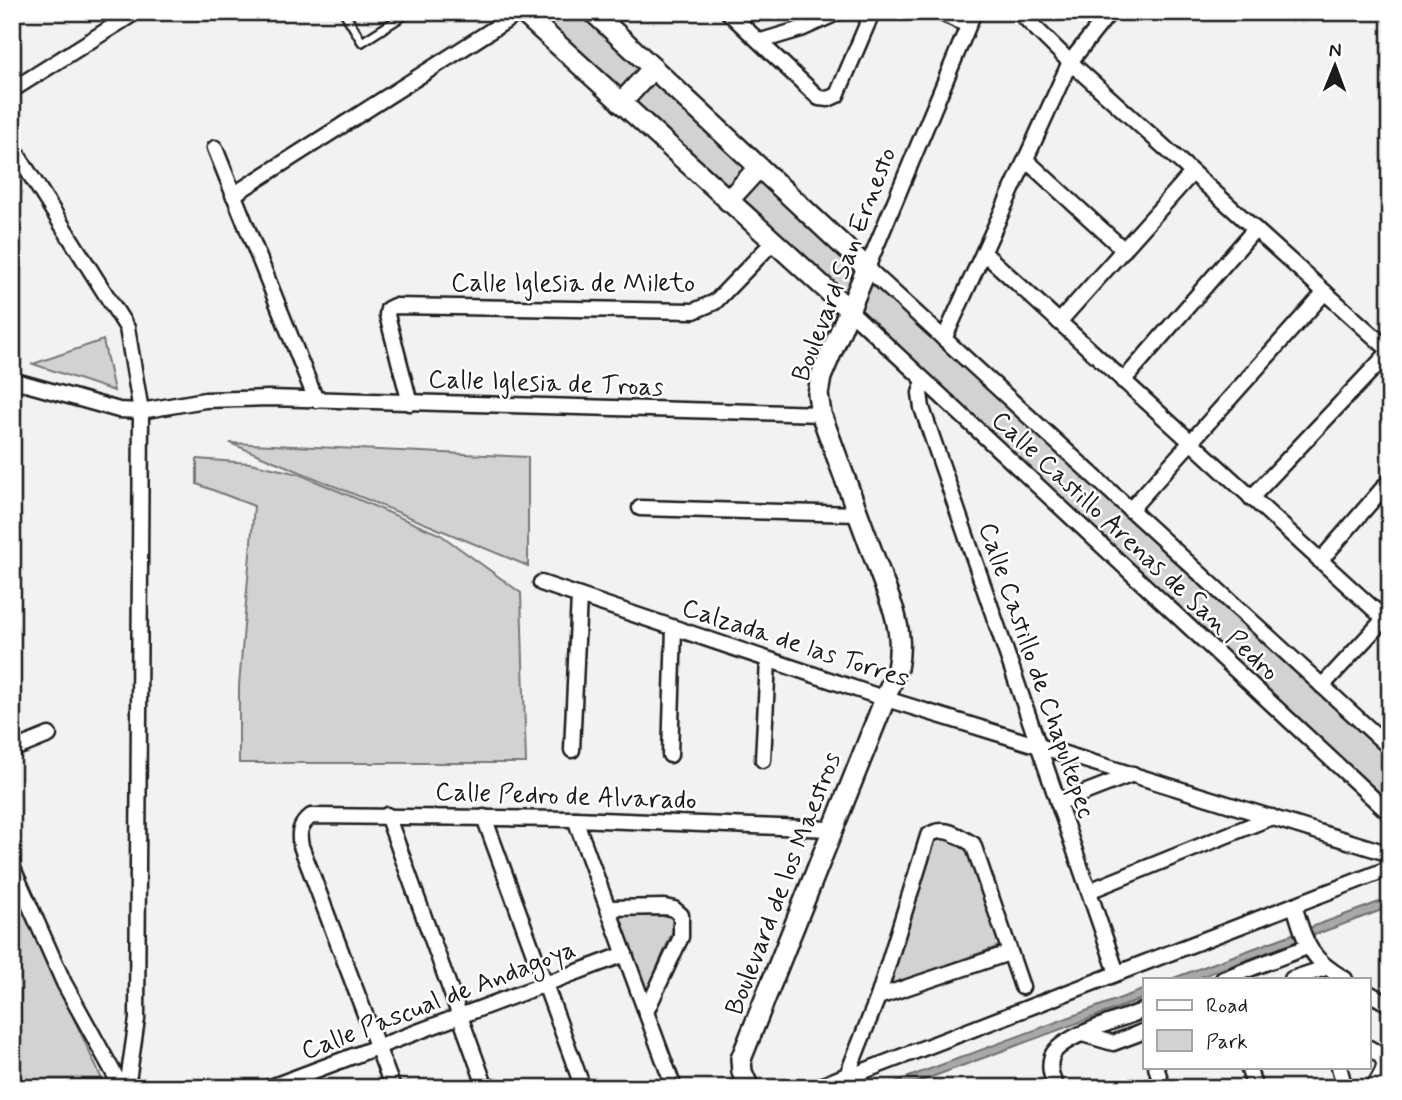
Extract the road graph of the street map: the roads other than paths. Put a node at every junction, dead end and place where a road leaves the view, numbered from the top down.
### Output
1 (136, 12) edge
2 (344, 12) edge
3 (409, 12) edge
4 (521, 12) edge
5 (593, 12) edge
6 (728, 12) edge
7 (839, 12) edge
8 (867, 12) edge
9 (939, 12) edge
10 (1019, 12) edge
11 (1110, 12) edge
12 (971, 18) edge
13 (761, 41) junction
14 (1070, 62) junction
15 (653, 68) junction
16 (12, 90) edge
17 (621, 103) junction
18 (12, 146) edge
19 (215, 148) dead end
20 (1026, 160) junction
21 (759, 167) junction
22 (1192, 173) junction
23 (233, 195) junction
24 (728, 201) junction
25 (1255, 229) junction
26 (774, 242) junction
27 (1124, 250) junction
28 (984, 253) junction
29 (867, 268) junction
30 (1325, 292) junction
31 (849, 310) junction
32 (1059, 322) junction
33 (944, 338) junction
34 (1390, 351) edge
35 (12, 380) edge
36 (924, 381) junction
37 (1123, 381) junction
38 (316, 400) junction
39 (410, 403) junction
40 (142, 411) junction
41 (821, 414) junction
42 (1189, 442) junction
43 (1390, 480) edge
44 (1251, 498) junction
45 (640, 508) dead end
46 (1130, 510) junction
47 (859, 514) junction
48 (1320, 561) junction
49 (541, 583) dead end
50 (579, 596) junction
51 (1388, 619) edge
52 (674, 628) junction
53 (768, 660) junction
54 (1322, 686) junction
55 (883, 698) junction
56 (49, 735) dead end
57 (1038, 744) junction
58 (1390, 748) edge
59 (12, 750) edge
60 (572, 750) dead end
61 (670, 755) dead end
62 (763, 760) dead end
63 (1133, 774) junction
64 (1058, 803) junction
65 (1390, 814) edge
66 (387, 815) junction
67 (484, 817) junction
68 (1272, 817) junction
69 (575, 818) junction
70 (831, 829) junction
71 (1390, 854) edge
72 (12, 866) edge
73 (1390, 868) edge
74 (1088, 891) junction
75 (1294, 905) junction
76 (608, 908) junction
77 (1304, 937) junction
78 (1009, 953) junction
79 (625, 954) junction
80 (1325, 968) junction
81 (1117, 973) junction
82 (1309, 976) edge
83 (1225, 978) edge
84 (1343, 978) edge
85 (544, 985) junction
86 (1022, 987) dead end
87 (1370, 994) edge
88 (878, 997) junction
89 (1390, 1004) edge
90 (1143, 1011) edge
91 (646, 1012) junction
92 (460, 1017) junction
93 (1143, 1032) edge
94 (1082, 1034) junction
95 (377, 1048) junction
96 (1370, 1048) edge
97 (1156, 1068) edge
98 (1248, 1068) edge
99 (1339, 1068) edge
100 (845, 1083) edge
101 (295, 1084) edge
102 (748, 1087) edge
103 (124, 1088) edge
104 (268, 1088) edge
105 (393, 1088) edge
106 (486, 1088) edge
107 (583, 1088) edge
108 (674, 1088) edge
109 (822, 1088) edge
110 (1056, 1088) edge
111 (1163, 1088) edge
112 (1255, 1088) edge
113 (1345, 1088) edge
114 (1373, 1088) edge

1 - 16 street
2 - 3 lane
4 - 17 main road
4 - 23 street
5 - 15 main road
6 - 13 street
7 - 13 street
8 - 13 street
9 - 12 street
10 - 14 street
11 - 14 street
12 - 29 street, Boulevard San Ernesto
14 - 20 street
14 - 22 street
15 - 17 main road
15 - 21 main road
17 - 24 main road
18 - 40 street
19 - 23 street
20 - 27 street
20 - 28 street
21 - 24 main road
21 - 29 main road
22 - 25 street
22 - 27 street
23 - 38 street
24 - 26 main road
25 - 30 street
25 - 37 street
26 - 31 main road
26 - 39 street, Calle Iglesia de Mileto
27 - 32 street
28 - 32 street
28 - 33 street
29 - 31 main road, Boulevard San Ernesto
29 - 33 street, Calle Castillo Arenas de San Pedro
30 - 34 street
30 - 42 street
31 - 36 street, Calle Castillo Arenas de San Pedro
31 - 41 main road, Boulevard San Ernesto
32 - 37 street
33 - 46 street, Calle Castillo Arenas de San Pedro
34 - 44 street
35 - 40 street, Calle Iglesia de Troas
36 - 57 street, Calle Castillo de Chapultepec
36 - 65 street, Calle Castillo Arenas de San Pedro
37 - 42 street
38 - 39 street, Calle Iglesia de Troas
38 - 40 street, Calle Iglesia de Troas
39 - 41 street, Calle Iglesia de Troas
40 - 103 street
41 - 47 main road, Boulevard San Ernesto
42 - 44 street
42 - 46 street
43 - 48 street
44 - 48 street
45 - 47 street
46 - 54 street, Calle Castillo Arenas de San Pedro
47 - 55 main road, Boulevard San Ernesto
48 - 51 street
49 - 50 street, Calzada de las Torres
50 - 52 street, Calzada de las Torres
50 - 60 street
51 - 54 street
52 - 53 street, Calzada de las Torres
52 - 61 street
53 - 55 street, Calzada de las Torres
53 - 62 street
54 - 58 street, Calle Castillo Arenas de San Pedro
55 - 57 street, Calzada de las Torres
55 - 70 main road, Boulevard de los Maestros
56 - 59 street
57 - 63 street, Calzada de las Torres
57 - 64 street, Calle Castillo de Chapultepec
63 - 64 street
63 - 68 street, Calzada de las Torres
64 - 74 street, Calle Castillo de Chapultepec
66 - 67 street, Calle Pedro de Alvarado
66 - 92 street
66 - 95 street, Calle Pedro de Alvarado
67 - 69 street, Calle Pedro de Alvarado
67 - 85 street
68 - 71 street, Calzada de las Torres
68 - 74 street
69 - 70 street, Calle Pedro de Alvarado
69 - 76 street
70 - 102 main road, Boulevard de los Maestros
72 - 103 street
73 - 75 street
74 - 81 street, Calle Castillo de Chapultepec
75 - 77 street
75 - 81 street
76 - 79 street
76 - 91 street
77 - 80 street
77 - 83 street
78 - 86 street
78 - 88 street
78 - 88 street
79 - 85 street, Calle Pascual de Andagoya
79 - 91 street
80 - 82 street
80 - 84 street
81 - 100 street
85 - 92 street, Calle Pascual de Andagoya
85 - 107 street
87 - 89 street
88 - 100 street
90 - 94 street
91 - 108 street
92 - 95 street, Calle Pascual de Andagoya
92 - 106 street
93 - 94 street
94 - 110 street
95 - 101 street, Calle Pascual de Andagoya
95 - 105 street
96 - 114 street
97 - 111 street
98 - 112 street
99 - 113 street
100 - 109 main road
101 - 104 street, Calle Pascual de Andagoya

